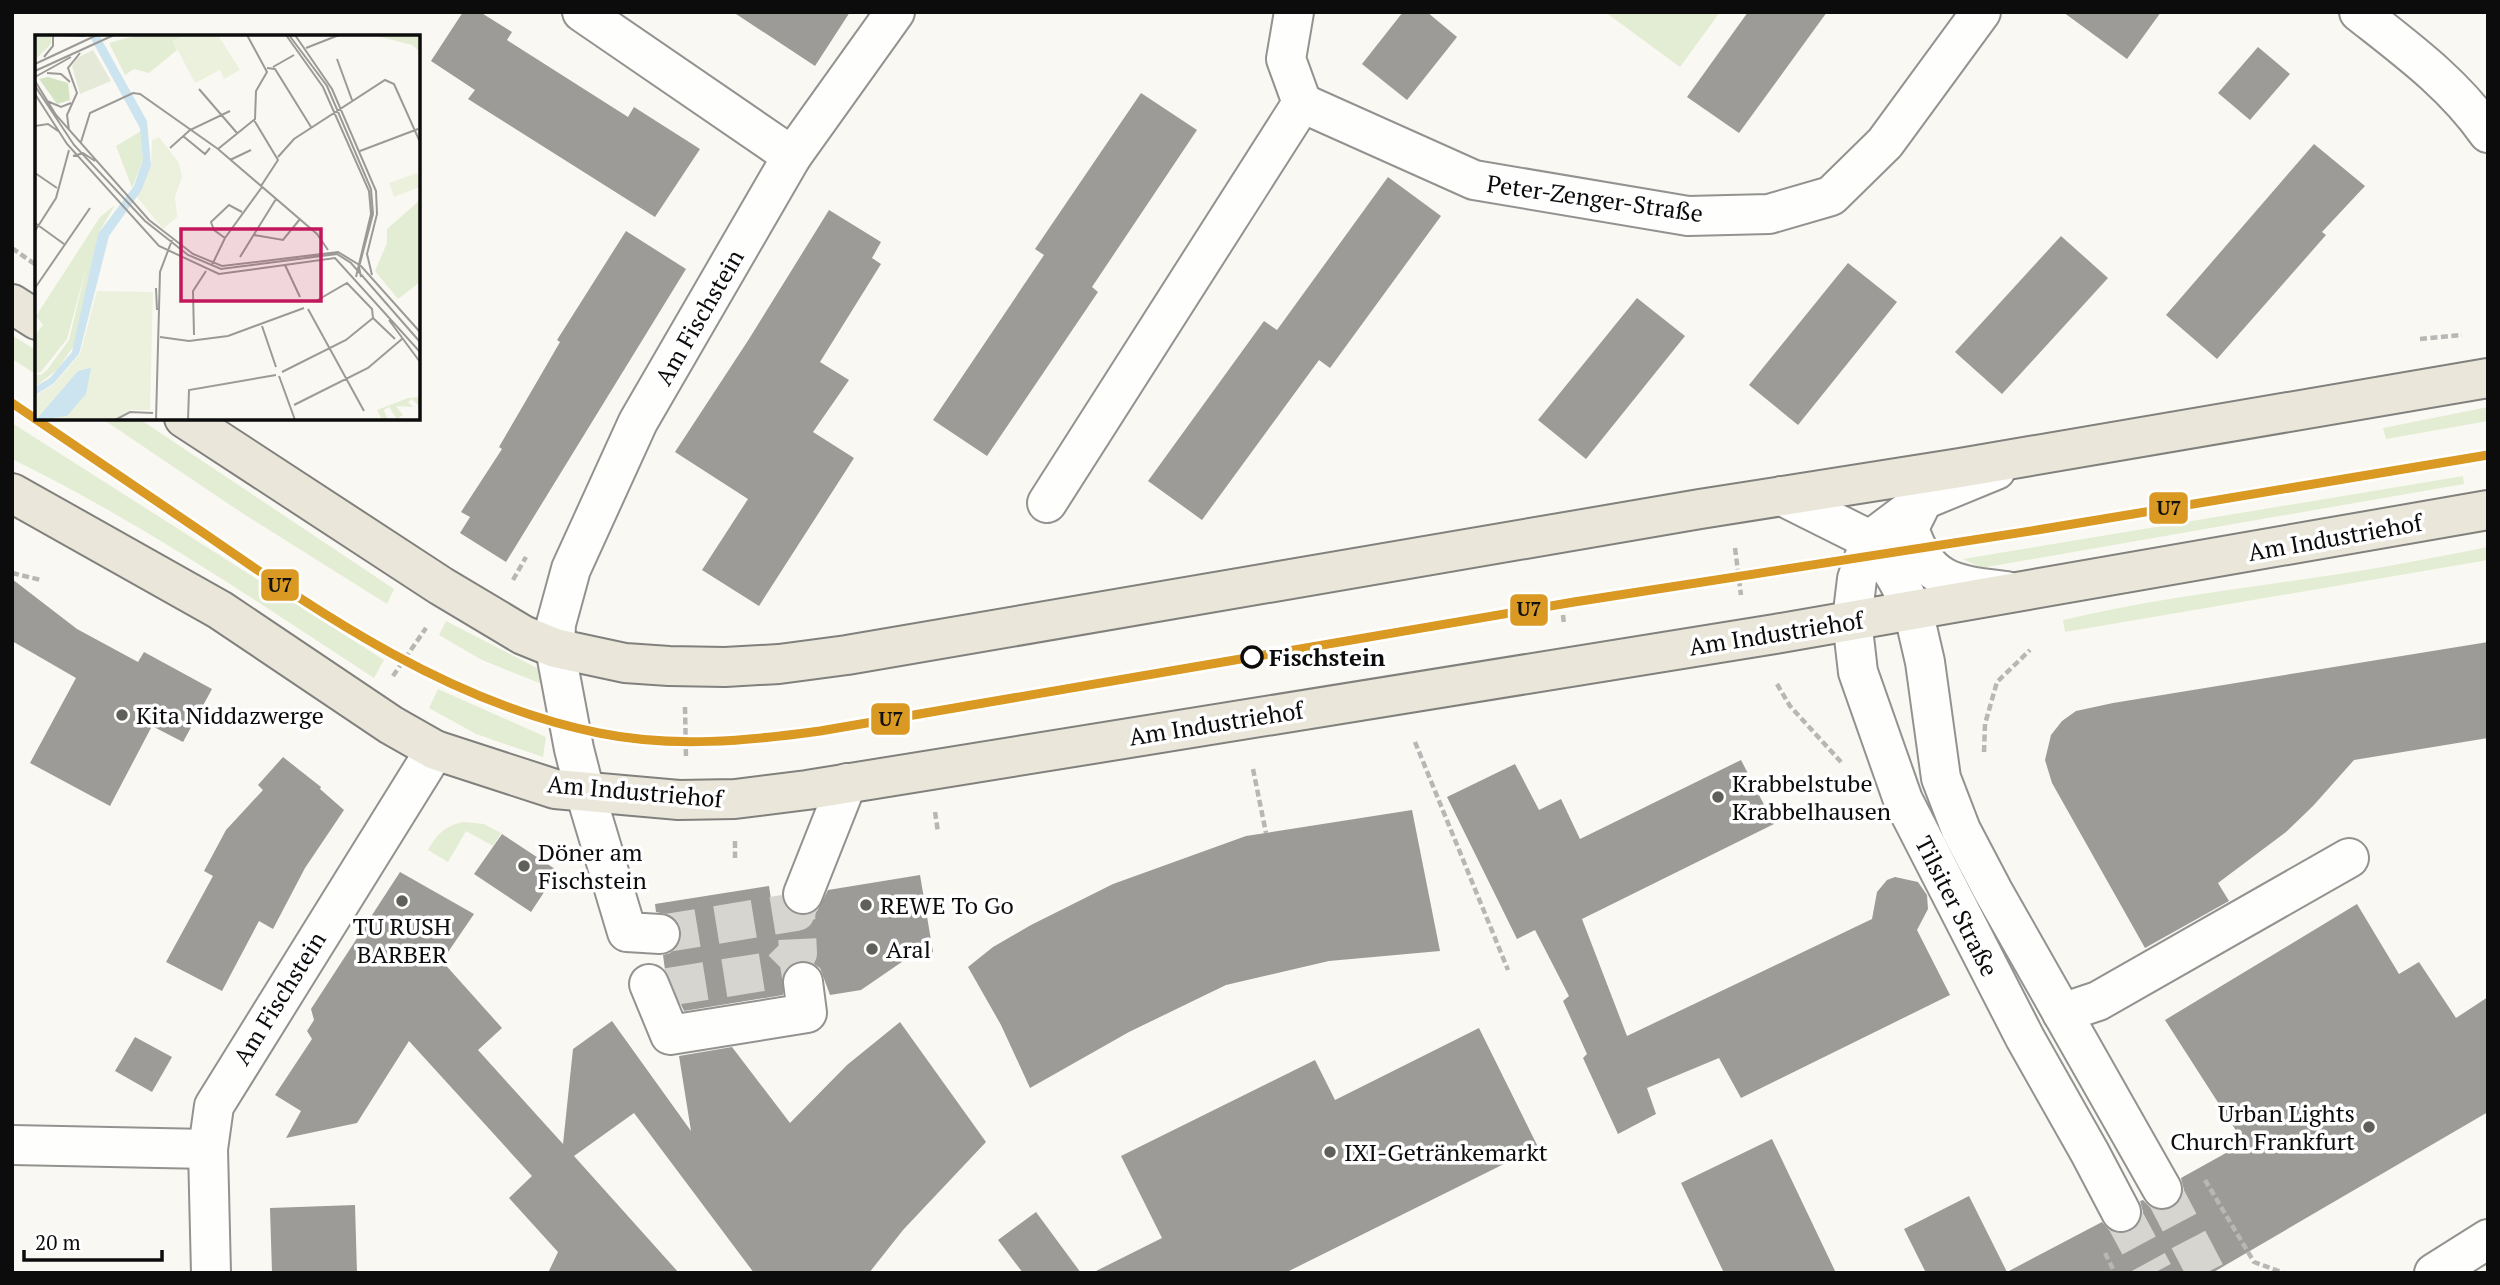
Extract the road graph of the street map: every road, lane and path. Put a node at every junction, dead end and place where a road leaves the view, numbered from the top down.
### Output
1 (582, 12) edge
2 (895, 12) edge
3 (1294, 12) edge
4 (1981, 12) edge
5 (2359, 12) edge
6 (1303, 103) junction
7 (2483, 113) edge
8 (792, 156) junction
9 (12, 248) edge
10 (35, 264) edge
11 (12, 304) edge
12 (35, 319) edge
13 (2474, 334) dead end
14 (2420, 339) dead end
15 (2488, 378) edge
16 (187, 420) edge
17 (2040, 453) junction
18 (12, 493) edge
19 (1782, 496) junction
20 (1923, 500) junction
21 (1047, 503) dead end
22 (2488, 510) edge
23 (1733, 540) dead end
24 (1870, 540) junction
25 (12, 573) edge
26 (41, 580) dead end
27 (2010, 592) junction
28 (1752, 597) dead end
29 (1913, 610) junction
30 (1852, 620) junction
31 (555, 648) junction
32 (669, 666) junction
33 (1415, 742) dead end
34 (435, 750) junction
35 (686, 763) dead end
36 (1253, 769) dead end
37 (847, 783) junction
38 (585, 792) junction
39 (735, 799) junction
40 (934, 804) dead end
41 (938, 832) dead end
42 (1266, 833) dead end
43 (735, 858) dead end
44 (2349, 858) dead end
45 (803, 894) tunnel mouth
46 (1508, 970) dead end
47 (803, 982) dead end
48 (2062, 1013) junction
49 (12, 1145) edge
50 (208, 1149) junction
51 (2162, 1189) tunnel mouth
52 (2120, 1212) tunnel mouth
53 (2488, 1239) edge
54 (211, 1273) edge
55 (2434, 1273) edge

1 - 8 street
2 - 8 street, Am Fischstein
3 - 6 street
4 - 6 street, Peter-Zenger-Straße
5 - 7 street
6 - 21 street
8 - 31 street, Am Fischstein
9 - 10 path
11 - 12 main road
13 - 14 path
15 - 17 main road
16 - 31 main road
17 - 19 main road
17 - 20 street
18 - 34 main road, Am Industriehof
19 - 24 street, Tilsiter Straße
19 - 32 main road
20 - 24 street
20 - 27 street
22 - 27 main road, Am Industriehof
23 - 28 path
24 - 29 street, Tilsiter Straße
24 - 30 street, Tilsiter Straße
25 - 26 path
27 - 29 main road, Am Industriehof
29 - 30 main road, Am Industriehof
29 - 48 street, Tilsiter Straße
30 - 37 main road, Am Industriehof
30 - 52 street, Tilsiter Straße
31 - 32 main road
31 - 38 street, Am Fischstein
32 - 35 path
33 - 46 path
34 - 38 main road, Am Industriehof
34 - 50 street, Am Fischstein
36 - 42 path
37 - 39 main road, Am Industriehof
37 - 45 street
38 - 39 main road, Am Industriehof
38 - 47 street, Am Fischstein
39 - 43 path
40 - 41 path
44 - 48 street
48 - 51 street, Tilsiter Straße
49 - 50 street
50 - 54 street, Am Fischstein
53 - 55 street

